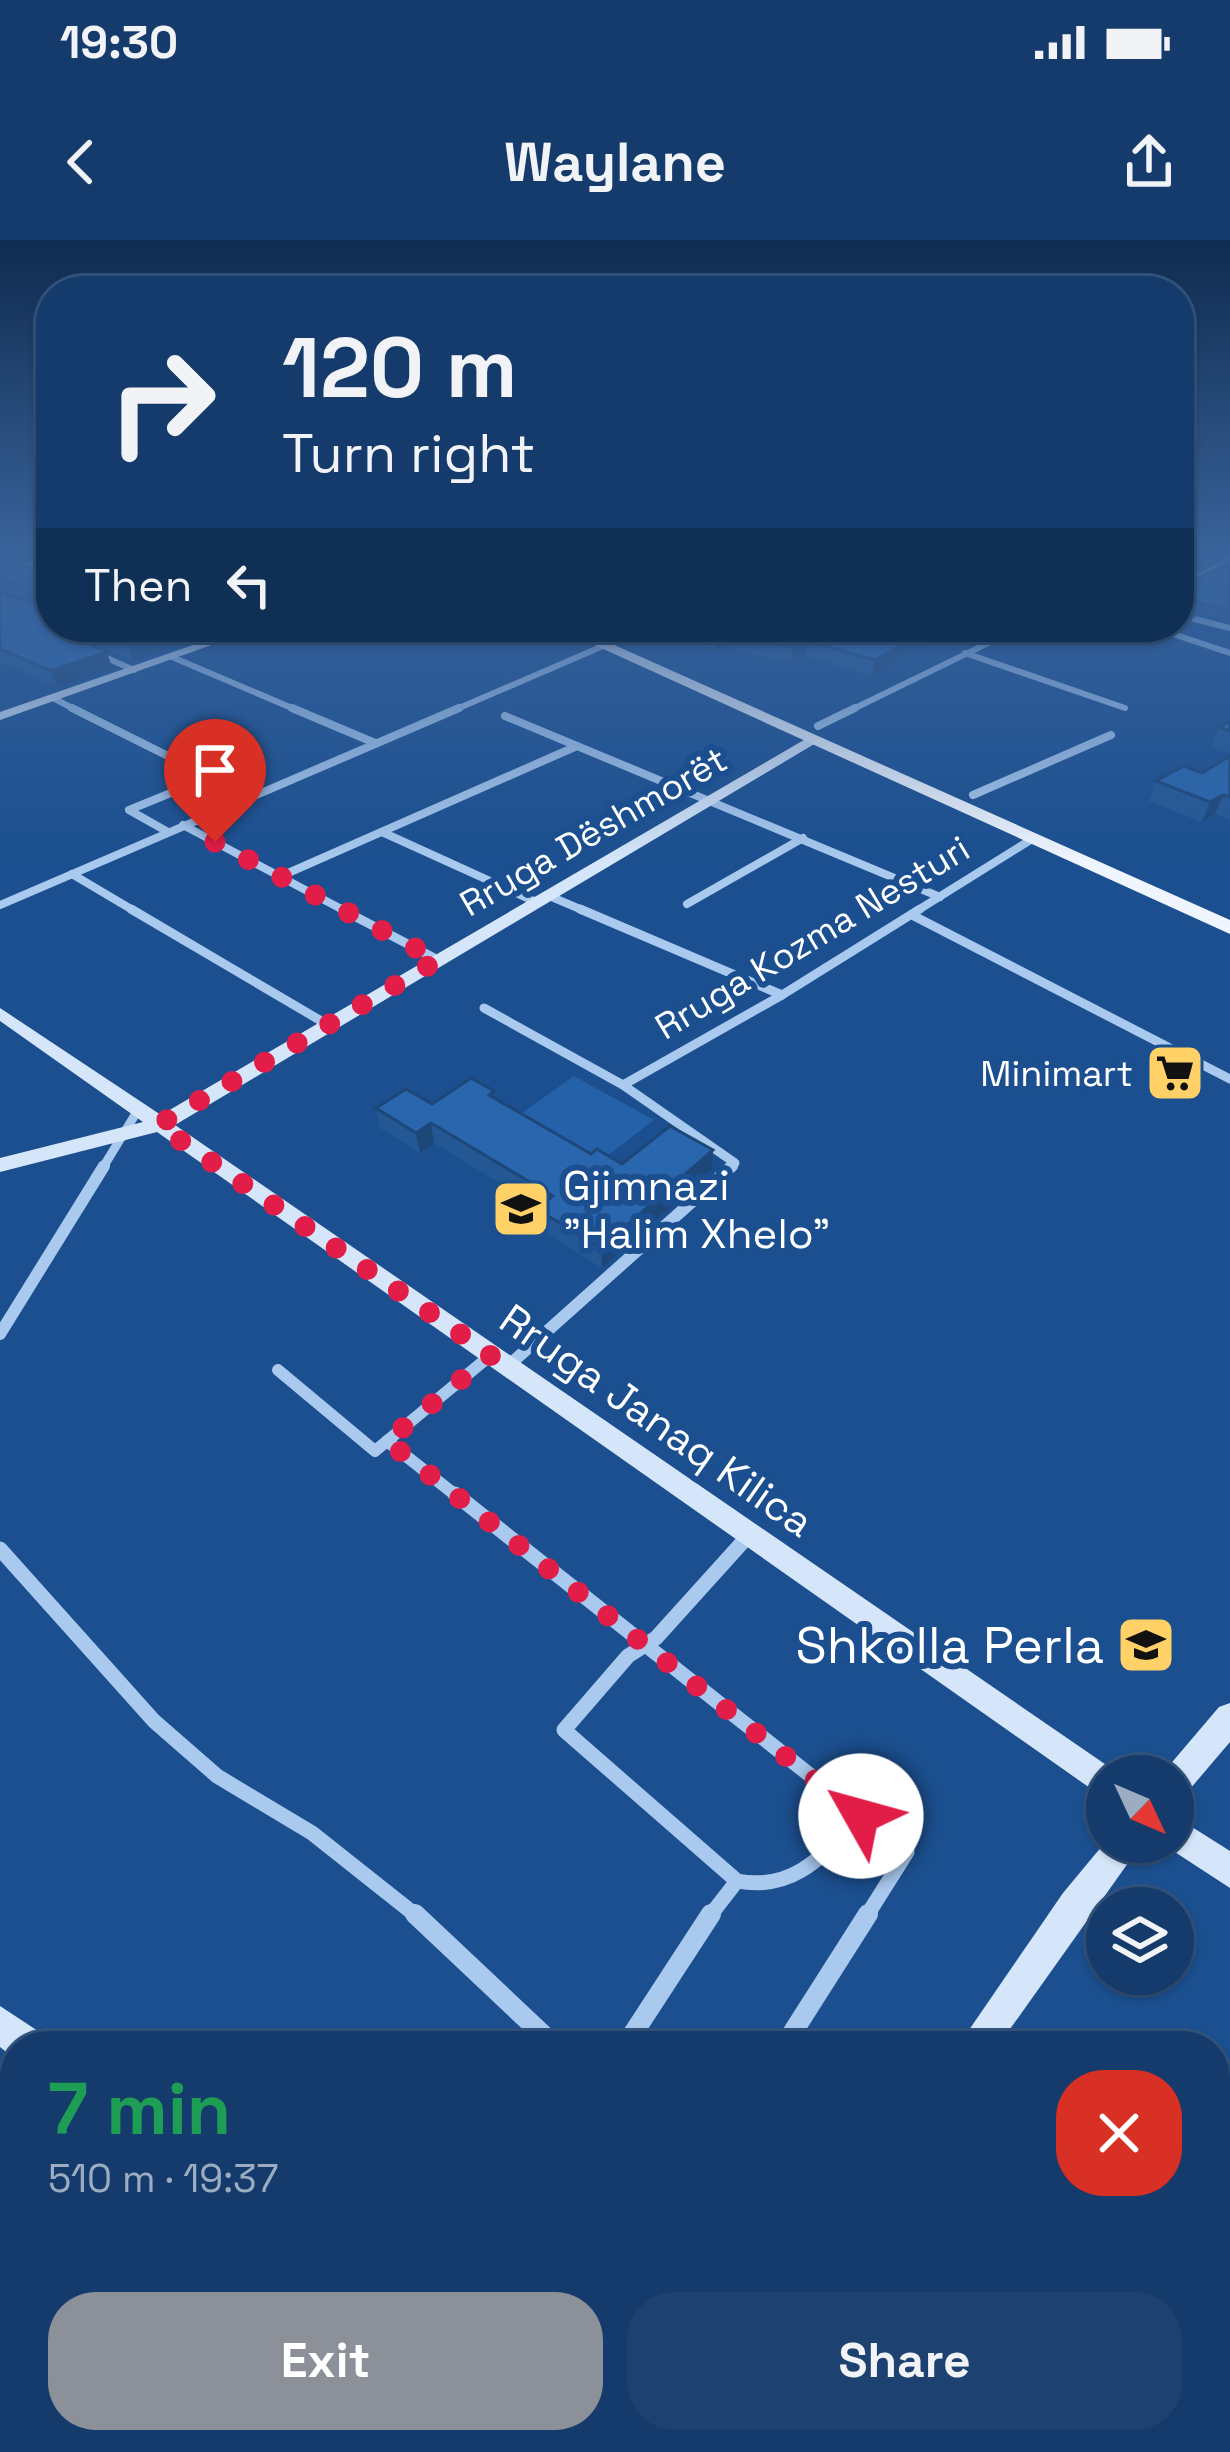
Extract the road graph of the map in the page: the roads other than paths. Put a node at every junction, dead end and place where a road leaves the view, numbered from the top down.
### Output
1 (100, 655) edge
2 (177, 655) edge
3 (581, 655) edge
4 (626, 655) edge
5 (651, 655) edge
6 (961, 655) edge
7 (971, 655) edge
8 (172, 657) junction
9 (134, 670) junction
10 (53, 698) junction
11 (1125, 708) dead end
12 (0, 716) edge
13 (505, 716) dead end
14 (816, 733) junction
15 (1111, 735) dead end
16 (375, 742) junction
17 (577, 746) junction
18 (973, 795) junction
19 (712, 799) junction
20 (183, 825) junction
21 (169, 832) junction
22 (382, 832) junction
23 (803, 838) junction
24 (1031, 838) junction
25 (72, 874) junction
26 (279, 877) junction
27 (940, 897) junction
28 (542, 898) junction
29 (687, 904) dead end
30 (0, 905) edge
31 (1230, 908) edge
32 (912, 915) junction
33 (1230, 928) edge
34 (438, 960) junction
35 (782, 995) junction
36 (484, 1008) dead end
37 (0, 1013) edge
38 (328, 1025) junction
39 (1230, 1079) edge
40 (623, 1085) junction
41 (138, 1110) junction
42 (158, 1125) junction
43 (122, 1133) junction
44 (0, 1165) edge
45 (0, 1334) edge
46 (499, 1361) junction
47 (278, 1370) dead end
48 (387, 1441) junction
49 (748, 1535) junction
50 (0, 1549) edge
51 (646, 1645) junction
52 (1230, 1718) edge
53 (1194, 1760) edge
54 (1086, 1769) edge
55 (861, 1816) junction
56 (1194, 1846) edge
57 (1109, 1863) edge
58 (1230, 1871) edge
59 (737, 1881) junction
60 (538, 2031) edge
61 (634, 2031) edge
62 (794, 2031) edge
63 (987, 2031) edge

1 - 9 street
2 - 8 main road
3 - 16 street
4 - 14 main road
5 - 14 main road
6 - 14 street
7 - 11 street
8 - 9 main road
8 - 16 street
9 - 10 main road
10 - 12 main road
10 - 21 street
13 - 17 street
14 - 18 main road
14 - 19 main road, Rruga Dëshmorët
14 - 24 main road
15 - 18 street
16 - 20 street
17 - 19 street
17 - 22 street
18 - 31 main road
19 - 23 street
19 - 28 main road, Rruga Dëshmorët
20 - 21 street
20 - 26 street
21 - 25 street
22 - 26 street
22 - 28 street
23 - 27 street
23 - 29 street
24 - 27 street, Rruga Kozma Nesturi
24 - 33 main road
25 - 30 street
25 - 38 street
26 - 34 street
27 - 32 street, Rruga Kozma Nesturi
28 - 34 main road, Rruga Dëshmorët
28 - 35 street
32 - 35 street, Rruga Kozma Nesturi
32 - 39 street
34 - 38 main road, Rruga Dëshmorët
35 - 40 street, Rruga Kozma Nesturi
36 - 40 street, Rruga Kozma Nesturi
37 - 41 main road, Rruga Janaq Kilica
38 - 42 main road, Rruga Dëshmorët
40 - 46 street, Rruga Kozma Nesturi
41 - 42 main road, Rruga Janaq Kilica
41 - 43 street
42 - 43 main road, Rruga Dëshmorët
42 - 46 main road, Rruga Janaq Kilica
43 - 44 main road, Rruga Dëshmorët
43 - 45 street
46 - 48 street
46 - 49 main road, Rruga Janaq Kilica
47 - 48 street
48 - 51 street
49 - 51 street
49 - 54 main road, Rruga Janaq Kilica
50 - 60 street
51 - 55 street
51 - 59 street
52 - 53 main road
55 - 59 street
55 - 62 street
56 - 58 main road
57 - 63 main road
59 - 61 street

